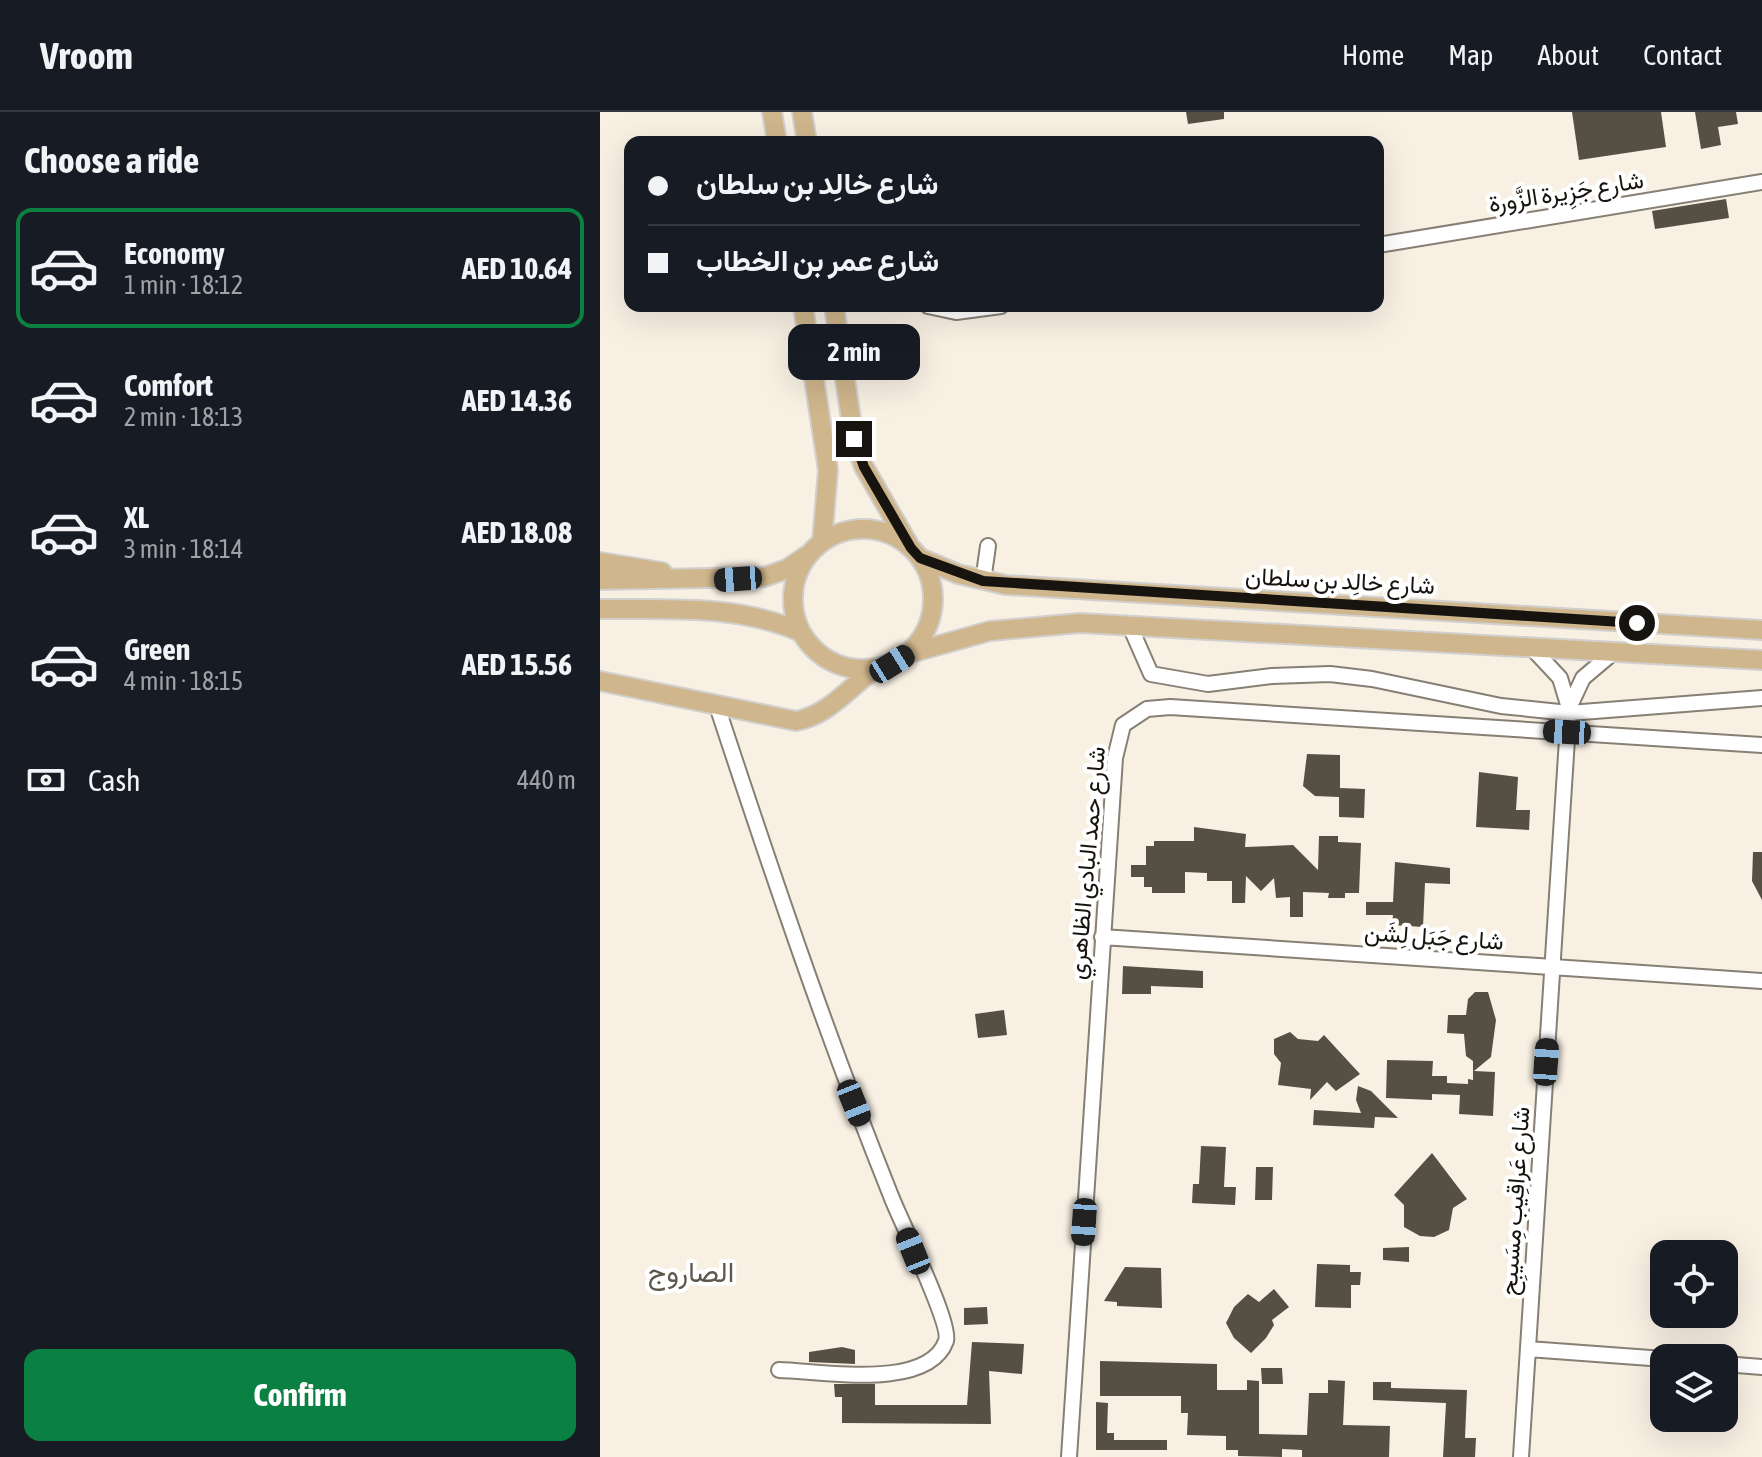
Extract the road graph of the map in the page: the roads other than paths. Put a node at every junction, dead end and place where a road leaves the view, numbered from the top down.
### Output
1 (772, 112) edge
2 (802, 112) edge
3 (776, 136) edge
4 (806, 136) edge
5 (1762, 182) edge
6 (1384, 244) edge
7 (804, 312) edge
8 (835, 312) edge
9 (988, 546) dead end
10 (817, 547) junction
11 (916, 553) junction
12 (600, 562) edge
13 (600, 580) edge
14 (712, 580) junction
15 (983, 581) junction
16 (600, 609) edge
17 (1129, 624) junction
18 (1762, 630) edge
19 (801, 632) junction
20 (1530, 646) junction
21 (1617, 650) junction
22 (907, 654) junction
23 (1762, 660) edge
24 (875, 669) junction
25 (600, 681) edge
26 (1762, 698) edge
27 (717, 706) junction
28 (1569, 711) junction
29 (1567, 732) junction
30 (1762, 745) edge
31 (1102, 937) junction
32 (1552, 967) junction
33 (1762, 981) edge
34 (1528, 1349) junction
35 (1650, 1358) edge
36 (1738, 1365) edge
37 (1762, 1367) edge
38 (779, 1370) dead end
39 (1069, 1457) edge
40 (1521, 1457) edge

1 - 3 main road
2 - 4 main road
5 - 6 street, شارع جَزِيرة الزَّورة
7 - 10 main road
8 - 11 main road
9 - 15 street
10 - 11 main road
10 - 14 main road
10 - 19 main road
11 - 15 main road, شارع خالِد بن سلطان
11 - 22 main road
12 - 14 main road
13 - 14 main road
15 - 18 main road, شارع خالِد بن سلطان
16 - 19 main road
17 - 20 main road
17 - 22 main road
17 - 28 street
19 - 24 main road
20 - 21 main road
20 - 28 street, شارع عَراقِيب مِسَيبِح
21 - 23 main road
21 - 28 street, شارع عَراقِيب مِسَيبِح
22 - 24 main road
24 - 27 main road
25 - 27 main road
26 - 28 street
27 - 38 street
28 - 29 street, شارع عَراقِيب مِسَيبِح
29 - 30 street, شارع حمد البادي الظاهري
29 - 31 street, شارع حمد البادي الظاهري
29 - 32 street, شارع عَراقِيب مِسَيبِح
31 - 32 street, شارع جَبَل لِشَن
31 - 39 street, شارع حمد البادي الظاهري
32 - 33 street, شارع جَبَل لِشَن
32 - 34 street, شارع عَراقِيب مِسَيبِح
34 - 35 street
34 - 40 street, شارع عَراقِيب مِسَيبِح
36 - 37 street

